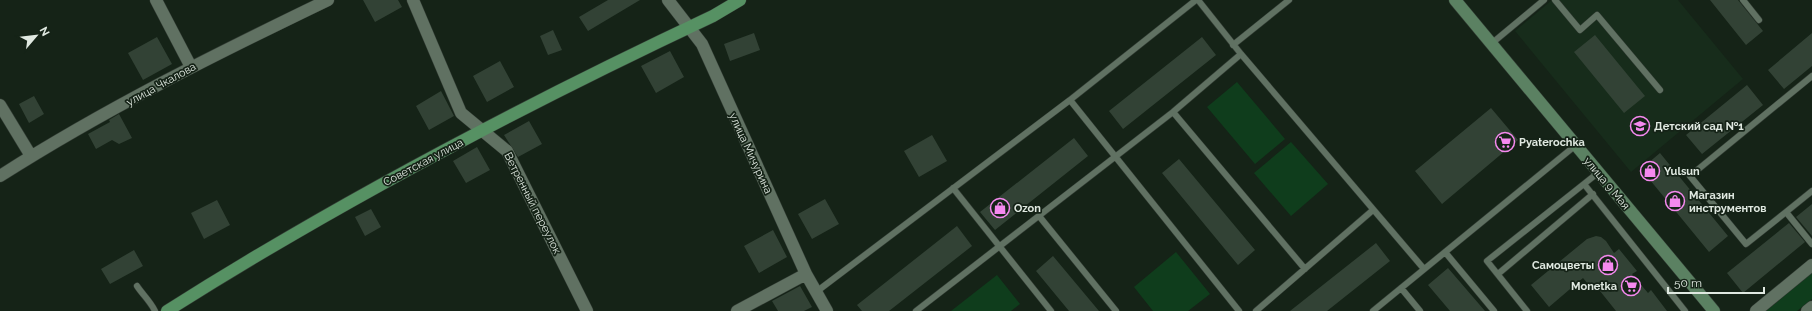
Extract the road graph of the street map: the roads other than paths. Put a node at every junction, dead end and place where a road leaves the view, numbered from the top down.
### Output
1 (156, 0) edge
2 (328, 0) edge
3 (413, 0) edge
4 (668, 0) edge
5 (740, 0) edge
6 (1197, 0) edge
7 (1289, 0) edge
8 (1455, 0) edge
9 (1544, 0) edge
10 (1555, 0) edge
11 (1743, 0) edge
12 (1759, 20) dead end
13 (688, 27) junction
14 (1491, 44) junction
15 (1233, 45) junction
16 (1241, 54) junction
17 (191, 67) junction
18 (1812, 76) edge
19 (1660, 90) dead end
20 (1070, 100) junction
21 (0, 105) edge
22 (1173, 112) junction
23 (482, 130) junction
24 (1576, 145) junction
25 (31, 156) junction
26 (1116, 156) junction
27 (1598, 172) junction
28 (0, 176) edge
29 (1584, 184) junction
30 (953, 188) junction
31 (1812, 190) edge
32 (1593, 194) junction
33 (1373, 210) junction
34 (1786, 212) junction
35 (1039, 216) junction
36 (1812, 244) edge
37 (1000, 247) junction
38 (1445, 252) junction
39 (1812, 265) edge
40 (1305, 269) junction
41 (1424, 269) junction
42 (806, 274) junction
43 (1498, 274) junction
44 (137, 286) dead end
45 (1401, 288) junction
46 (816, 292) junction
47 (1812, 307) edge
48 (923, 309) edge
49 (155, 311) edge
50 (167, 311) edge
51 (587, 311) edge
52 (737, 311) edge
53 (827, 311) edge
54 (916, 311) edge
55 (1051, 311) edge
56 (1116, 311) edge
57 (1239, 311) edge
58 (1256, 311) edge
59 (1373, 311) edge
60 (1420, 311) edge
61 (1494, 311) edge
62 (1527, 311) edge
63 (1686, 311) edge
64 (1714, 311) edge
65 (1756, 311) edge
66 (1807, 311) edge

1 - 17 street
2 - 17 street, улица Чкалова
3 - 23 street, Ветренный переулок
4 - 13 street, улица Мичурина
5 - 13 main road, Советская улица
6 - 15 lane
6 - 20 lane
7 - 15 lane
8 - 14 main road, улица 9 Мая
9 - 14 lane
10 - 19 lane
11 - 12 lane
13 - 23 main road, Советская улица
13 - 42 street, улица Мичурина
14 - 24 main road, улица 9 Мая
15 - 16 lane
16 - 22 lane
16 - 33 lane
17 - 25 street, улица Чкалова
18 - 34 lane
20 - 26 lane
20 - 30 lane
21 - 25 street
22 - 26 lane
22 - 40 lane
23 - 50 main road, Советская улица
23 - 51 street, Ветренный переулок
24 - 27 main road, улица 9 Мая
24 - 38 lane
25 - 28 street, улица Чкалова
26 - 35 lane
26 - 57 lane
27 - 29 lane
27 - 64 main road, улица 9 Мая
29 - 32 lane
29 - 43 lane
30 - 37 lane
30 - 46 lane
31 - 34 lane
32 - 43 lane
32 - 63 lane
33 - 40 lane
33 - 41 lane
34 - 36 lane
35 - 37 lane
35 - 56 lane
37 - 48 lane
37 - 55 lane
38 - 41 lane
38 - 61 lane
39 - 65 street
40 - 58 lane
41 - 45 lane
42 - 46 street, улица Мичурина
42 - 52 street
43 - 62 lane
44 - 49 lane
45 - 59 lane
45 - 60 lane
46 - 53 street, улица Мичурина
47 - 66 street
48 - 54 lane

